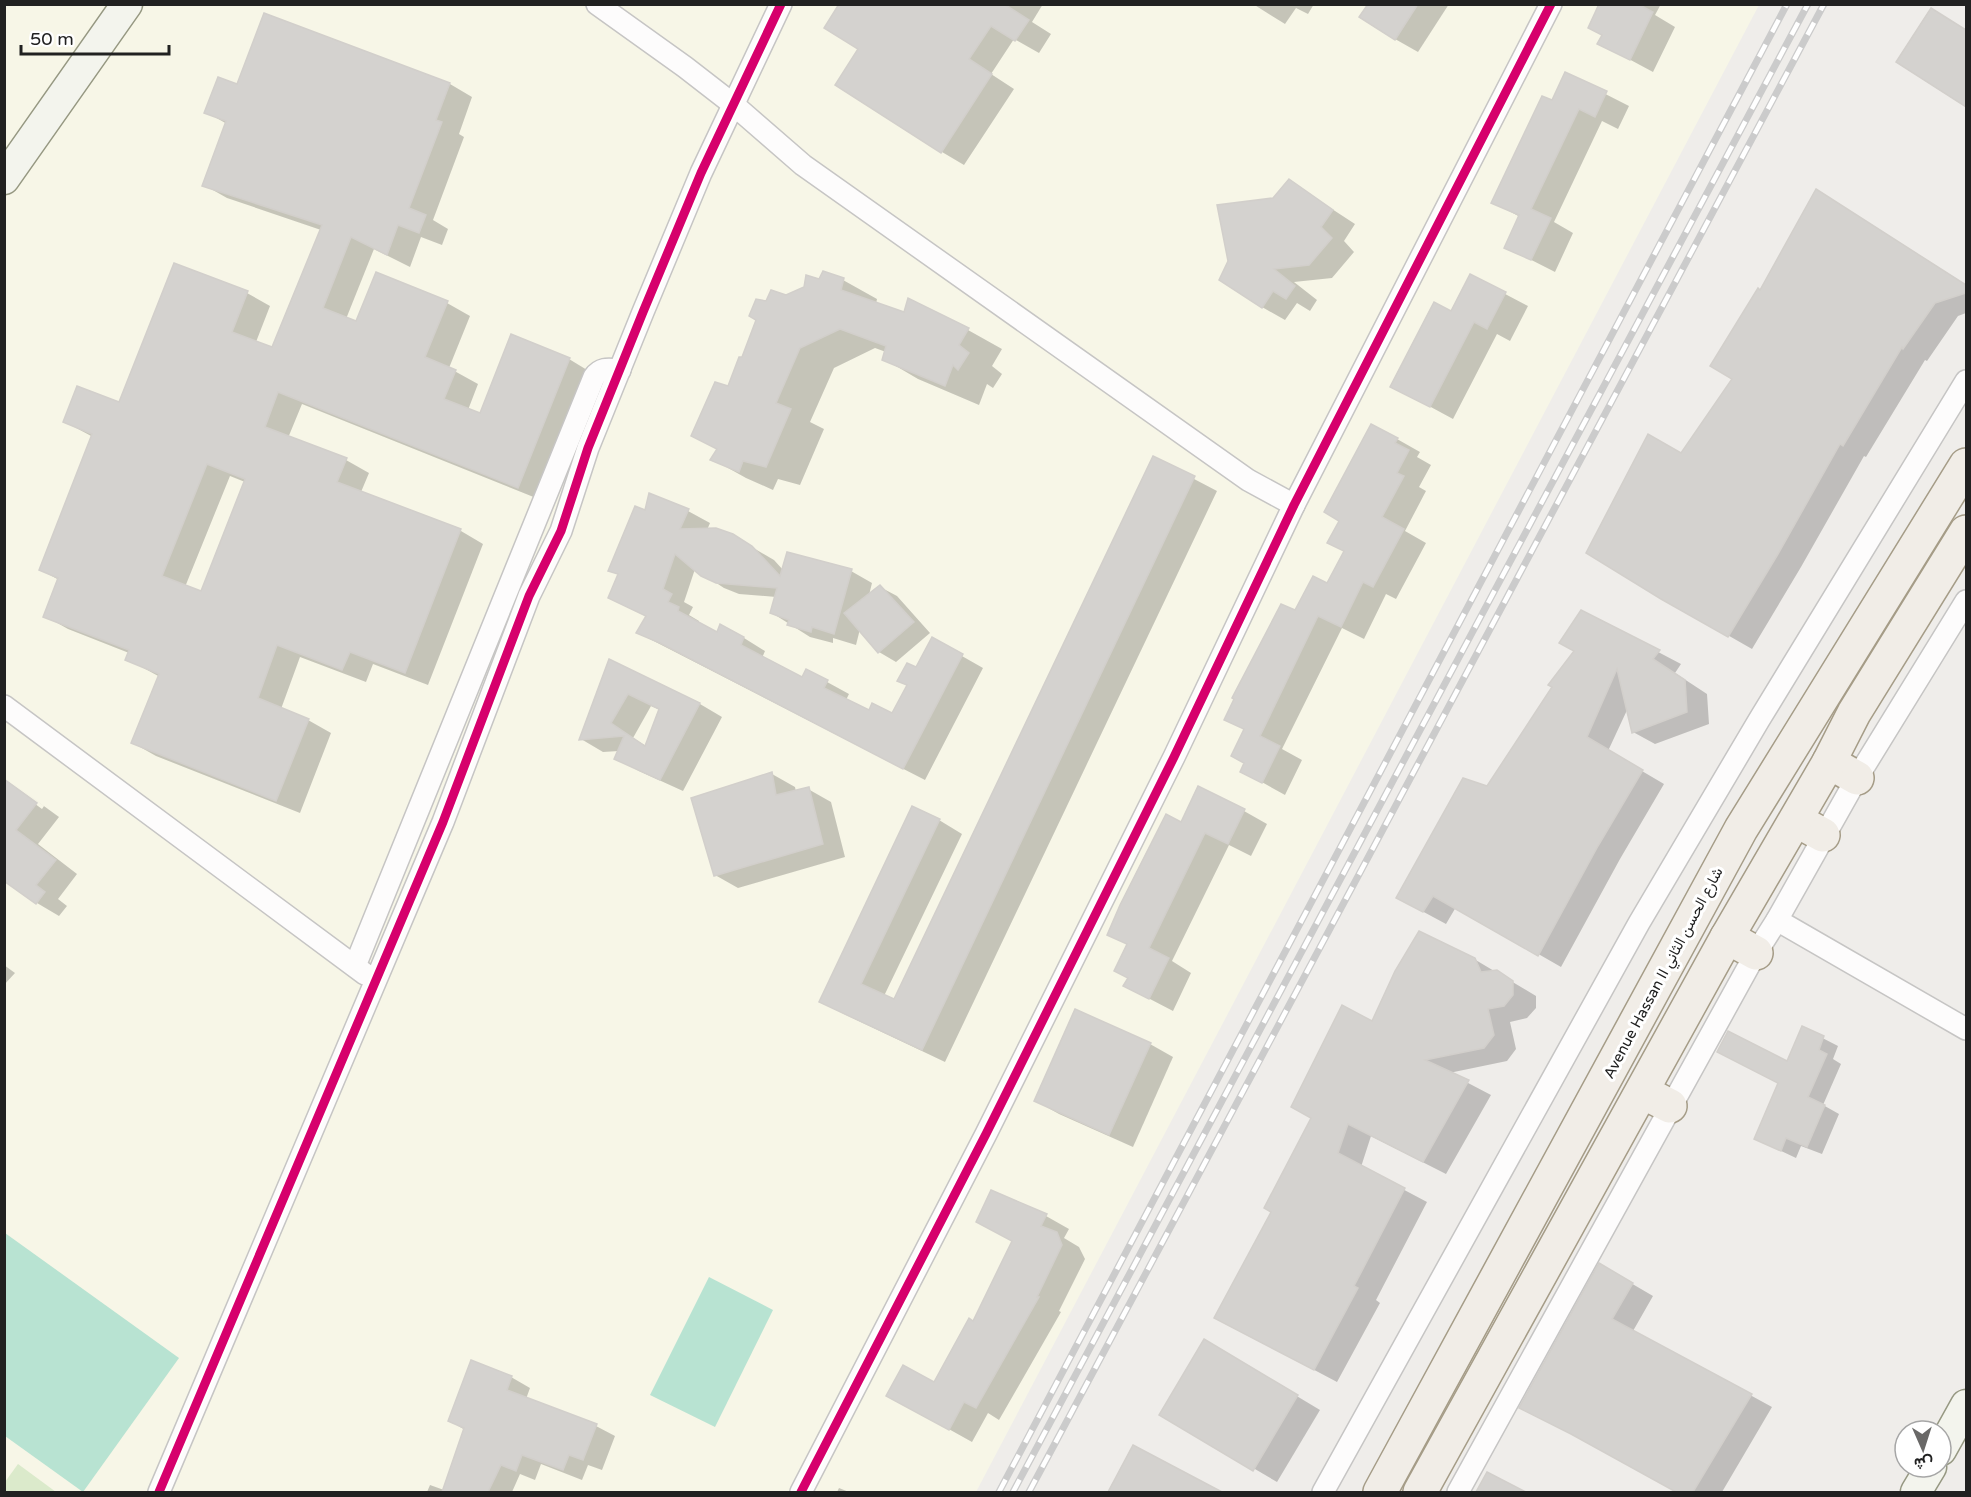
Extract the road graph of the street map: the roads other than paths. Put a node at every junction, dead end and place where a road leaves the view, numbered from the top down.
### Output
1 (127, 4) edge
2 (597, 4) edge
3 (781, 4) edge
4 (1551, 4) edge
5 (734, 105) junction
6 (4, 179) edge
7 (620, 370) junction
8 (1966, 381) edge
9 (1966, 465) edge
10 (1294, 504) junction
11 (1966, 532) edge
12 (1966, 602) edge
13 (4, 706) edge
14 (1829, 762) junction
15 (1857, 778) junction
16 (1810, 828) junction
17 (1777, 920) junction
18 (1727, 937) junction
19 (1756, 953) junction
20 (355, 966) junction
21 (376, 982) junction
22 (1966, 1029) edge
23 (1656, 1099) junction
24 (1966, 1405) edge
25 (1953, 1428) edge
26 (1924, 1479) edge
27 (159, 1492) edge
28 (801, 1492) edge
29 (1323, 1492) edge
30 (1380, 1492) edge
31 (1420, 1492) edge
32 (1458, 1492) edge
33 (1916, 1492) edge

1 - 6 street
2 - 5 street
3 - 5 street
4 - 10 street
5 - 7 street
5 - 10 street
7 - 20 street
7 - 21 street
8 - 29 street
9 - 30 main road, Avenue Hassan II شارع الحسن الثاني
10 - 28 street
11 - 14 main road
12 - 15 street
13 - 20 street
14 - 15 main road
14 - 16 main road
15 - 16 street
16 - 17 street
16 - 18 main road
17 - 19 street
17 - 22 street
18 - 19 main road
18 - 23 main road
19 - 23 street
20 - 21 street
21 - 27 street
23 - 31 main road
23 - 32 street
24 - 25 street
26 - 33 street

